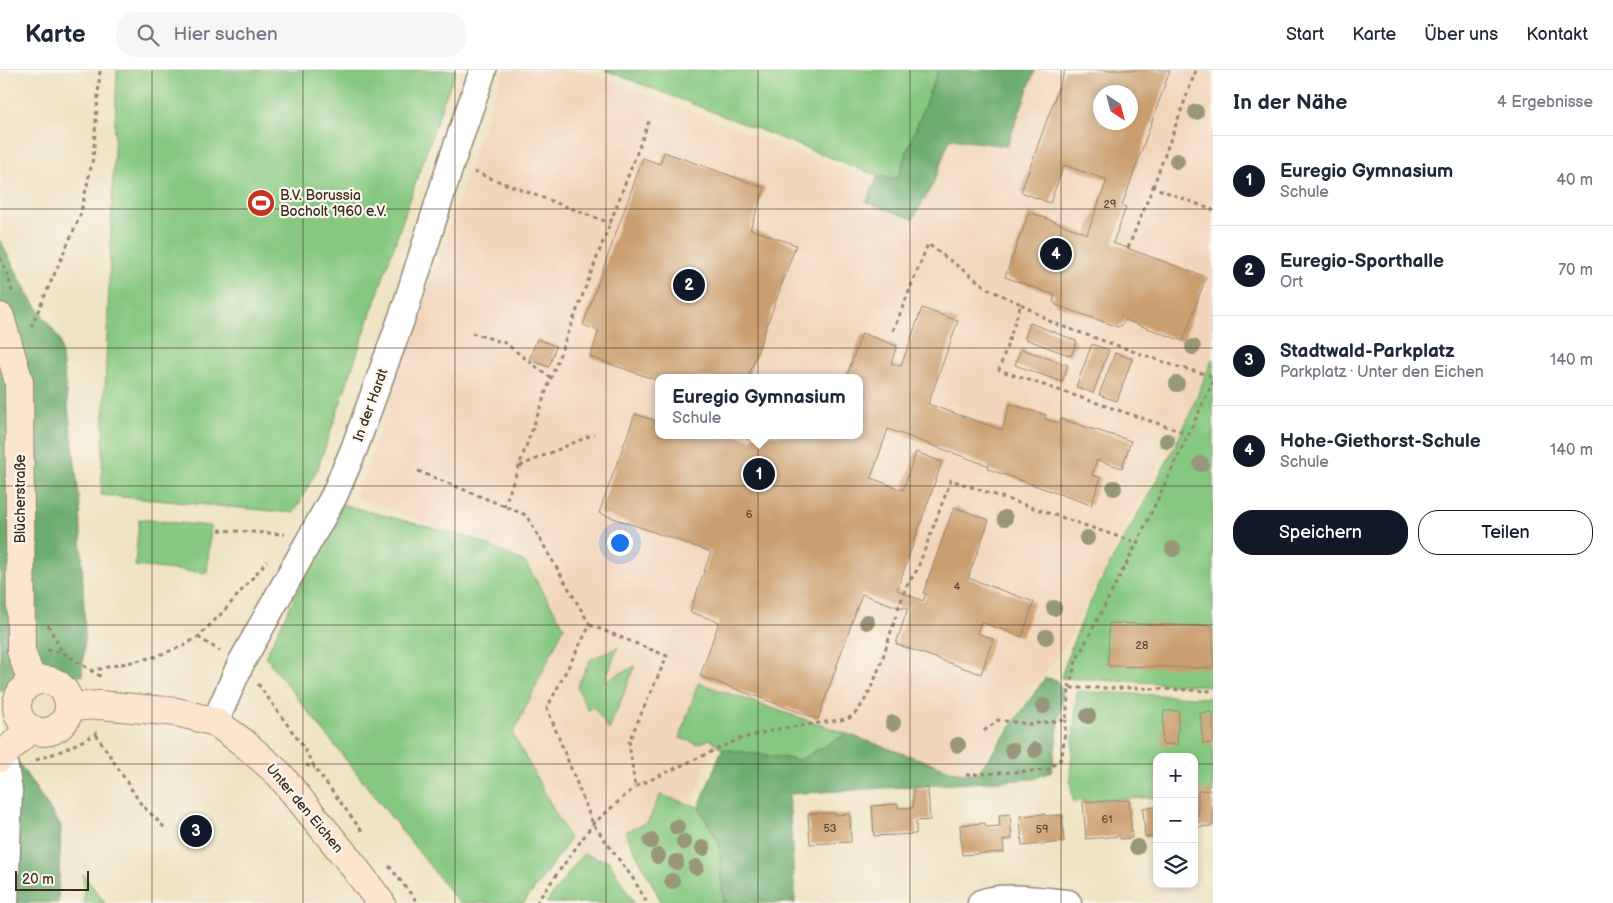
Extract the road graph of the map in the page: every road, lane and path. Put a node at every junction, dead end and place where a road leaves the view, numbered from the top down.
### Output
1 (100, 70) edge
2 (484, 70) edge
3 (1196, 70) edge
4 (649, 122) dead end
5 (451, 163) junction
6 (1153, 187) junction
7 (1213, 210) edge
8 (610, 223) junction
9 (1128, 248) dead end
10 (1021, 304) junction
11 (0, 317) edge
12 (893, 331) dead end
13 (28, 332) dead end
14 (472, 333) dead end
15 (1213, 376) edge
16 (551, 378) junction
17 (1213, 382) edge
18 (594, 434) dead end
19 (1189, 434) junction
20 (520, 466) junction
21 (418, 471) dead end
22 (504, 507) junction
23 (219, 530) dead end
24 (283, 542) dead end
25 (1137, 543) junction
26 (271, 555) dead end
27 (898, 609) dead end
28 (896, 616) dead end
29 (590, 625) junction
30 (198, 638) junction
31 (241, 663) junction
32 (90, 671) dead end
33 (32, 682) junction
34 (1069, 688) junction
35 (1213, 692) edge
36 (70, 707) junction
37 (1066, 720) junction
38 (215, 722) junction
39 (29, 729) junction
40 (984, 731) dead end
41 (96, 734) dead end
42 (1, 757) edge
43 (966, 775) dead end
44 (635, 787) junction
45 (593, 824) junction
46 (165, 828) dead end
47 (365, 835) dead end
48 (388, 864) dead end
49 (5, 903) edge
50 (381, 903) edge
51 (418, 903) edge
52 (536, 903) edge
53 (647, 903) edge
54 (981, 903) edge
55 (1068, 903) edge

1 - 13 path
2 - 5 street, In der Hardt
3 - 6 path
4 - 8 path
5 - 8 path
5 - 31 street, In der Hardt
6 - 7 path
6 - 9 path
8 - 16 path
10 - 12 path
10 - 15 path
10 - 19 path
11 - 33 street, Blücherstraße
14 - 16 path
16 - 20 path
17 - 19 path
18 - 20 path
19 - 25 path
20 - 22 path
21 - 22 path
22 - 29 path
23 - 24 path
25 - 27 path
25 - 34 path
26 - 30 path
28 - 44 path
29 - 44 path
29 - 45 path
30 - 31 path
30 - 32 path
31 - 38 street, In der Hardt
31 - 47 path
33 - 36 street
33 - 39 street
34 - 35 path
34 - 37 path
36 - 38 street, Unter den Eichen
36 - 39 street
37 - 40 path
37 - 43 path
38 - 50 street, Unter den Eichen
39 - 42 street
41 - 46 path
42 - 49 street
44 - 45 path
45 - 52 path
45 - 53 path
48 - 51 path
54 - 55 street

